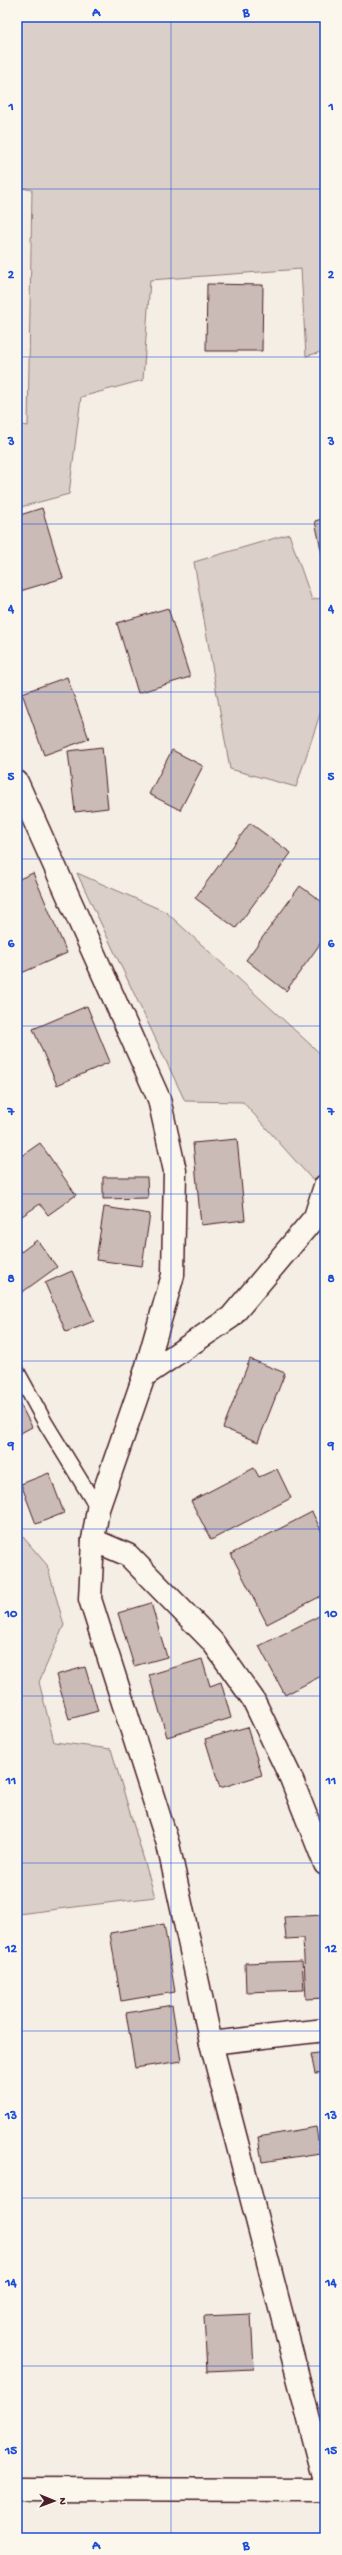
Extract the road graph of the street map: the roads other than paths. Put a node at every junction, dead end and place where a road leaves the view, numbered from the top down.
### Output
1 (17, 782) edge
2 (325, 1186) edge
3 (17, 1371) edge
4 (144, 1376) junction
5 (98, 1509) junction
6 (93, 1540) junction
7 (325, 1864) edge
8 (325, 2030) edge
9 (211, 2043) junction
10 (319, 2436) edge
11 (325, 2482) edge
12 (17, 2490) edge
13 (325, 2490) edge

1 - 4 street
2 - 4 street
3 - 5 lane
4 - 5 street
5 - 6 street
6 - 7 street
6 - 9 street
8 - 9 street
9 - 10 street
10 - 11 street
12 - 13 street

